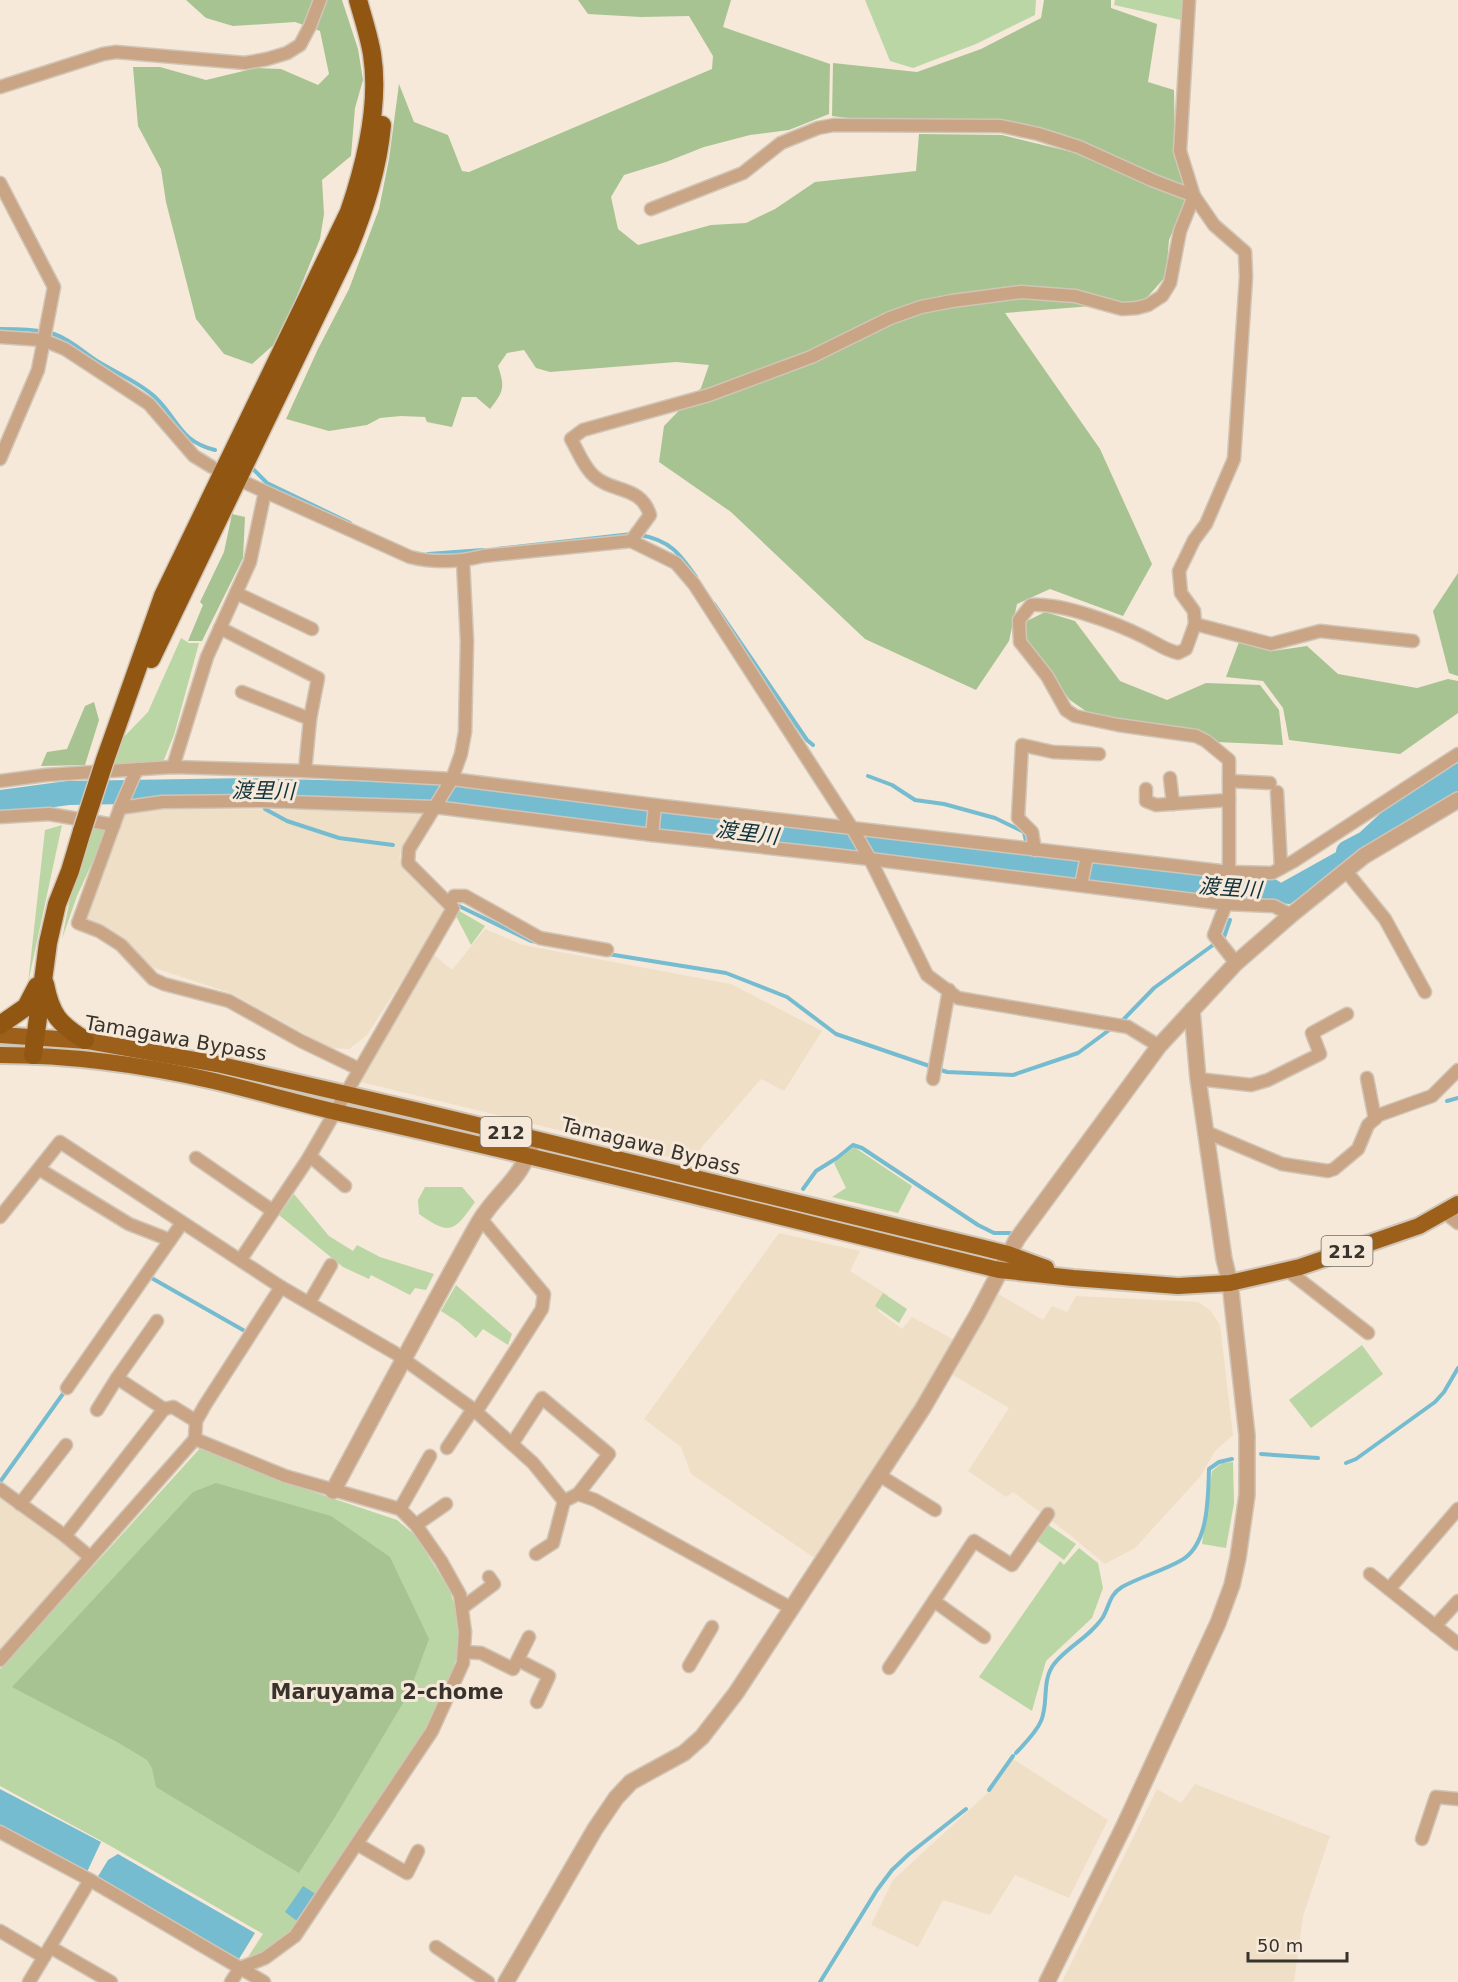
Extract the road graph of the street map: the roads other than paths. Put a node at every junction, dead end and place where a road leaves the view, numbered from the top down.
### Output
1 (320, 0) edge
2 (358, 0) edge
3 (371, 0) edge
4 (1189, 0) edge
5 (0, 87) edge
6 (0, 183) edge
7 (1194, 196) junction
8 (651, 209) dead end
9 (44, 334) junction
10 (0, 336) edge
11 (0, 459) edge
12 (212, 466) dead end
13 (246, 483) dead end
14 (265, 492) junction
15 (634, 535) junction
16 (463, 561) junction
17 (236, 593) junction
18 (1195, 624) junction
19 (220, 628) junction
20 (312, 629) dead end
21 (1413, 641) dead end
22 (242, 692) dead end
23 (310, 719) junction
24 (115, 731) junction
25 (1099, 754) dead end
26 (1458, 754) edge
27 (173, 767) junction
28 (137, 770) junction
29 (305, 771) junction
30 (1170, 778) dead end
31 (452, 779) junction
32 (0, 781) edge
33 (1229, 781) junction
34 (1146, 789) dead end
35 (1229, 800) junction
36 (1458, 800) edge
37 (1173, 804) junction
38 (655, 805) junction
39 (435, 807) junction
40 (120, 808) junction
41 (0, 817) edge
42 (114, 825) junction
43 (852, 828) junction
44 (652, 835) junction
45 (1035, 850) junction
46 (1087, 856) junction
47 (870, 859) junction
48 (1281, 868) junction
49 (1346, 871) junction
50 (1229, 872) junction
51 (1081, 885) junction
52 (449, 904) junction
53 (1226, 904) junction
54 (1291, 915) junction
55 (607, 950) dead end
56 (1236, 963) junction
57 (43, 973) junction
58 (949, 990) junction
59 (1425, 992) dead end
60 (1192, 1010) junction
61 (1347, 1014) dead end
62 (0, 1025) edge
63 (0, 1035) edge
64 (85, 1040) junction
65 (34, 1046) junction
66 (1159, 1046) junction
67 (0, 1055) edge
68 (359, 1069) junction
69 (1458, 1070) edge
70 (1367, 1078) dead end
71 (933, 1079) dead end
72 (1197, 1079) junction
73 (345, 1094) junction
74 (336, 1113) junction
75 (1375, 1119) junction
76 (1206, 1132) junction
77 (531, 1147) junction
78 (310, 1156) junction
79 (196, 1158) dead end
80 (39, 1169) junction
81 (345, 1186) dead end
82 (1451, 1208) edge
83 (273, 1210) junction
84 (0, 1218) edge
85 (481, 1219) junction
86 (182, 1223) junction
87 (1458, 1223) edge
88 (170, 1240) junction
89 (1008, 1254) junction
90 (241, 1259) junction
91 (331, 1265) dead end
92 (999, 1270) junction
93 (1287, 1270) junction
94 (1073, 1278) junction
95 (1230, 1283) junction
96 (281, 1287) junction
97 (309, 1302) junction
98 (157, 1321) dead end
99 (1368, 1333) dead end
100 (404, 1359) junction
101 (117, 1378) junction
102 (67, 1388) dead end
103 (164, 1409) junction
104 (97, 1410) dead end
105 (474, 1410) junction
106 (196, 1421) junction
107 (195, 1439) junction
108 (512, 1444) junction
109 (66, 1445) dead end
110 (447, 1448) dead end
111 (430, 1456) dead end
112 (879, 1475) junction
113 (0, 1489) edge
114 (333, 1491) junction
115 (578, 1494) junction
116 (564, 1501) junction
117 (20, 1504) junction
118 (446, 1504) dead end
119 (400, 1509) junction
120 (1458, 1509) edge
121 (935, 1510) dead end
122 (1048, 1514) dead end
123 (416, 1525) junction
124 (65, 1536) junction
125 (536, 1554) dead end
126 (90, 1557) junction
127 (1370, 1574) dead end
128 (489, 1577) dead end
129 (1389, 1589) junction
130 (934, 1601) junction
131 (1458, 1601) edge
132 (462, 1608) junction
133 (790, 1608) junction
134 (1435, 1626) junction
135 (712, 1627) dead end
136 (529, 1637) dead end
137 (984, 1637) dead end
138 (1458, 1644) edge
139 (464, 1652) junction
140 (0, 1660) edge
141 (518, 1660) junction
142 (689, 1666) dead end
143 (889, 1668) dead end
144 (537, 1702) dead end
145 (1458, 1799) edge
146 (0, 1832) edge
147 (1422, 1839) dead end
148 (357, 1844) junction
149 (418, 1851) dead end
150 (90, 1880) junction
151 (0, 1931) edge
152 (436, 1947) dead end
153 (47, 1952) junction
154 (240, 1968) junction
155 (29, 1982) edge
156 (111, 1982) edge
157 (231, 1982) edge
158 (264, 1982) edge
159 (488, 1982) edge
160 (506, 1982) edge
161 (1047, 1982) edge

1 - 5 street
2 - 24 highway
3 - 24 highway
4 - 7 street
6 - 9 street
7 - 8 street
7 - 15 street
7 - 18 street
9 - 10 street
9 - 11 street
9 - 12 street
13 - 14 street
14 - 16 street
14 - 17 street
15 - 16 street
15 - 43 street
16 - 31 street
17 - 19 street
17 - 20 street
18 - 21 street
18 - 33 street
19 - 23 street
19 - 27 street
22 - 23 street
23 - 29 street
24 - 57 highway, bridge
25 - 45 street
26 - 48 street
27 - 28 street
27 - 29 street
28 - 32 street
28 - 40 street
29 - 31 street
30 - 37 street
31 - 38 street
31 - 39 street
33 - 35 street
33 - 48 street
34 - 37 street
35 - 37 street
35 - 50 street
36 - 49 street
38 - 43 street
38 - 44 street
39 - 40 street
39 - 44 street
39 - 52 street
40 - 42 street
41 - 42 street
42 - 68 street
43 - 45 street
43 - 47 street
44 - 47 street
45 - 46 street
46 - 50 street
46 - 51 street
47 - 51 street
47 - 58 street
48 - 50 street
49 - 54 street
49 - 59 street
50 - 53 street
51 - 53 street
52 - 55 street
52 - 68 street
53 - 54 street
53 - 56 street
54 - 56 street
56 - 60 street
57 - 62 highway
57 - 64 highway
57 - 65 highway
58 - 66 street
58 - 71 street
60 - 66 street
60 - 72 street
61 - 72 street
63 - 65 highway, Tamagawa Bypass / 212
64 - 65 highway, Tamagawa Bypass / 212
64 - 73 highway, Tamagawa Bypass / 212
65 - 67 highway, Tamagawa Bypass / 212
65 - 74 highway, Tamagawa Bypass / 212
66 - 89 street
68 - 73 street
69 - 75 street
70 - 75 street
72 - 76 street
73 - 74 street
73 - 77 highway, Tamagawa Bypass / 212
74 - 77 highway, Tamagawa Bypass / 212
74 - 78 street
75 - 76 street
76 - 95 street
77 - 85 street
77 - 89 highway, Tamagawa Bypass / 212
77 - 92 highway, Tamagawa Bypass / 212
78 - 81 street
78 - 83 street
79 - 83 street
80 - 84 street
80 - 86 street
80 - 88 street
82 - 87 street
82 - 93 highway, 212
83 - 90 street
85 - 100 street
85 - 105 street
86 - 88 street
86 - 90 street
88 - 102 street
89 - 92 street
89 - 94 highway, 212
90 - 96 street
91 - 97 street
92 - 94 highway, 212
92 - 112 street
93 - 95 highway, 212
93 - 99 street
94 - 95 highway, 212
95 - 161 street
96 - 97 street
96 - 106 street
97 - 100 street
98 - 101 street
100 - 105 street
100 - 114 street
101 - 103 street
101 - 104 street
103 - 106 street
103 - 124 street
105 - 108 street
105 - 110 street
106 - 107 street
107 - 114 street
107 - 126 street
108 - 115 street
108 - 116 street
109 - 117 street
111 - 119 street
112 - 121 street
112 - 133 street
113 - 117 street
114 - 119 street
115 - 116 street
115 - 133 street
116 - 125 street
117 - 124 street
118 - 123 street
119 - 123 street
120 - 129 street
122 - 130 street
123 - 132 street
124 - 126 street
126 - 140 street
127 - 129 street
128 - 132 street
129 - 134 street
130 - 137 street
130 - 143 street
131 - 134 street
132 - 139 street
133 - 160 street
134 - 138 street
135 - 142 street
136 - 141 street
139 - 141 street
139 - 148 street
141 - 144 street
145 - 147 street
146 - 150 street
148 - 149 street
148 - 154 street
150 - 153 street
150 - 154 street
151 - 153 street
152 - 159 street
153 - 155 street
153 - 156 street
154 - 157 street
154 - 158 street

